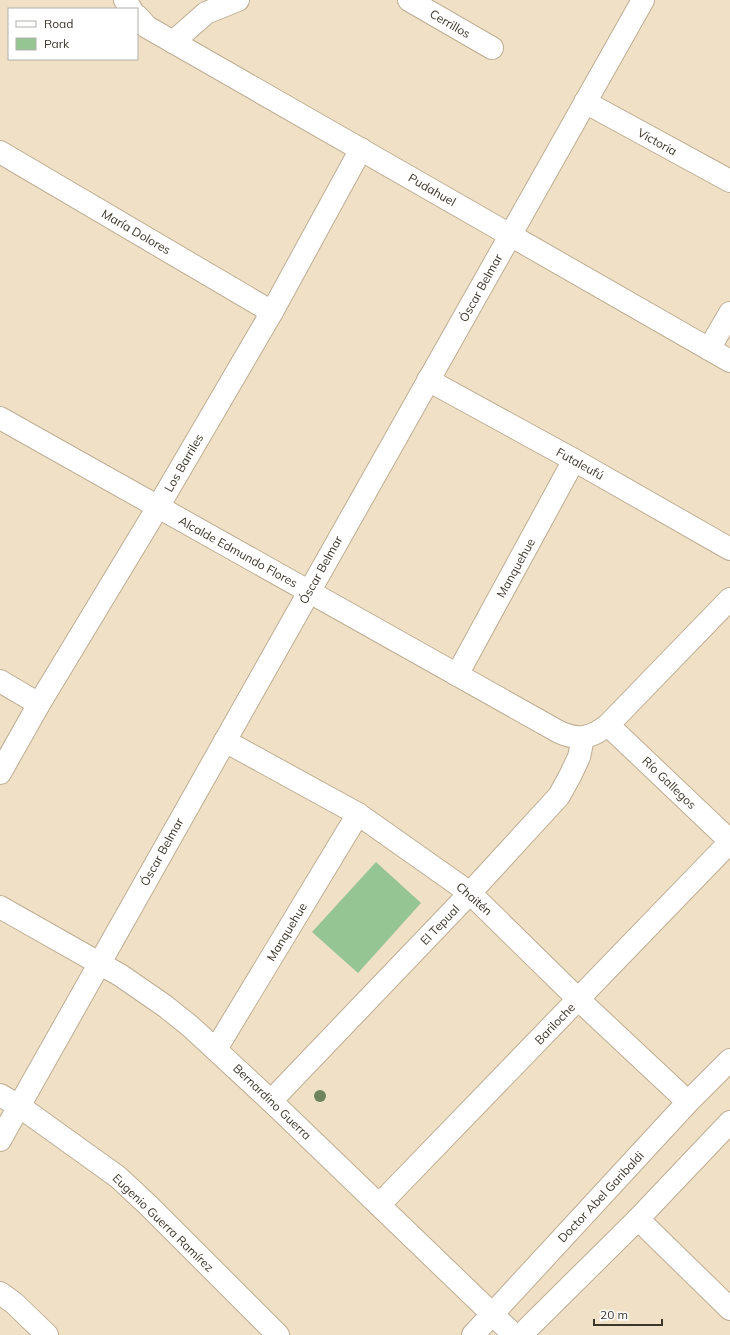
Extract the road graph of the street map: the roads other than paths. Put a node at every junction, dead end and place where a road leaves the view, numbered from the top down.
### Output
1 (238, 0) edge
2 (408, 0) edge
3 (643, 0) edge
4 (138, 17) edge
5 (174, 42) junction
6 (492, 48) dead end
7 (585, 102) junction
8 (361, 149) junction
9 (0, 152) edge
10 (727, 173) edge
11 (510, 235) junction
12 (272, 312) junction
13 (730, 313) edge
14 (709, 349) junction
15 (730, 361) edge
16 (428, 380) junction
17 (0, 418) edge
18 (574, 460) junction
19 (158, 507) junction
20 (730, 549) edge
21 (309, 592) junction
22 (730, 599) edge
23 (457, 675) junction
24 (0, 681) edge
25 (39, 704) junction
26 (608, 725) junction
27 (583, 738) junction
28 (225, 741) junction
29 (0, 773) edge
30 (358, 814) junction
31 (730, 842) edge
32 (470, 893) junction
33 (0, 907) edge
34 (100, 963) junction
35 (578, 999) junction
36 (216, 1049) junction
37 (730, 1060) edge
38 (0, 1095) edge
39 (271, 1101) junction
40 (688, 1102) junction
41 (19, 1106) junction
42 (730, 1122) edge
43 (0, 1140) edge
44 (379, 1205) junction
45 (638, 1219) junction
46 (0, 1293) edge
47 (730, 1309) edge
48 (493, 1315) junction
49 (47, 1335) edge
50 (278, 1335) edge
51 (473, 1335) edge
52 (514, 1335) edge
53 (521, 1335) edge

1 - 5 street
2 - 6 street, Cerrillos
3 - 7 street, Óscar Belmar
4 - 5 street, Pudahuel
5 - 8 street, Pudahuel
7 - 10 street, Victoria
7 - 11 street, Óscar Belmar
8 - 11 street, Pudahuel
8 - 12 street, Los Barriles
9 - 12 street, María Dolores
11 - 14 street, Pudahuel
11 - 16 street, Óscar Belmar
12 - 19 street, Los Barriles
13 - 14 street
14 - 15 street, Pudahuel
16 - 18 street, Futaleufú
16 - 21 street, Óscar Belmar
17 - 19 street, Alcalde Edmundo Flores
18 - 20 street, Futaleufú
18 - 23 street, Manquehue
19 - 21 street, Alcalde Edmundo Flores
19 - 25 street, Los Barriles
21 - 23 street, Alcalde Edmundo Flores
21 - 28 street, Óscar Belmar
22 - 26 street
23 - 27 street, Alcalde Edmundo Flores
24 - 25 street
25 - 29 street, Los Barriles
26 - 27 street
26 - 31 street, Río Gallegos
27 - 32 street, El Tepual
28 - 30 street, Chaitén
28 - 34 street, Óscar Belmar
30 - 32 street, Chaitén
30 - 36 street, Manquehue
31 - 35 street, Bariloche
32 - 35 street, Chaitén
32 - 39 street, El Tepual
33 - 34 street, Bernardino Guerra
34 - 36 street, Bernardino Guerra
34 - 41 street, Óscar Belmar
35 - 40 street, Chaitén
35 - 44 street, Bariloche
36 - 39 street, Bernardino Guerra
37 - 40 street, Doctor Abel Garibaldi
38 - 41 street, Eugenio Guerra Ramírez
39 - 44 street, Bernardino Guerra
40 - 48 street, Doctor Abel Garibaldi
41 - 43 street, Óscar Belmar
41 - 50 street, Eugenio Guerra Ramírez
42 - 45 street
44 - 48 street, Bernardino Guerra
45 - 47 street
45 - 53 street
46 - 49 street
48 - 51 street, Doctor Abel Garibaldi
48 - 52 street, Bernardino Guerra

